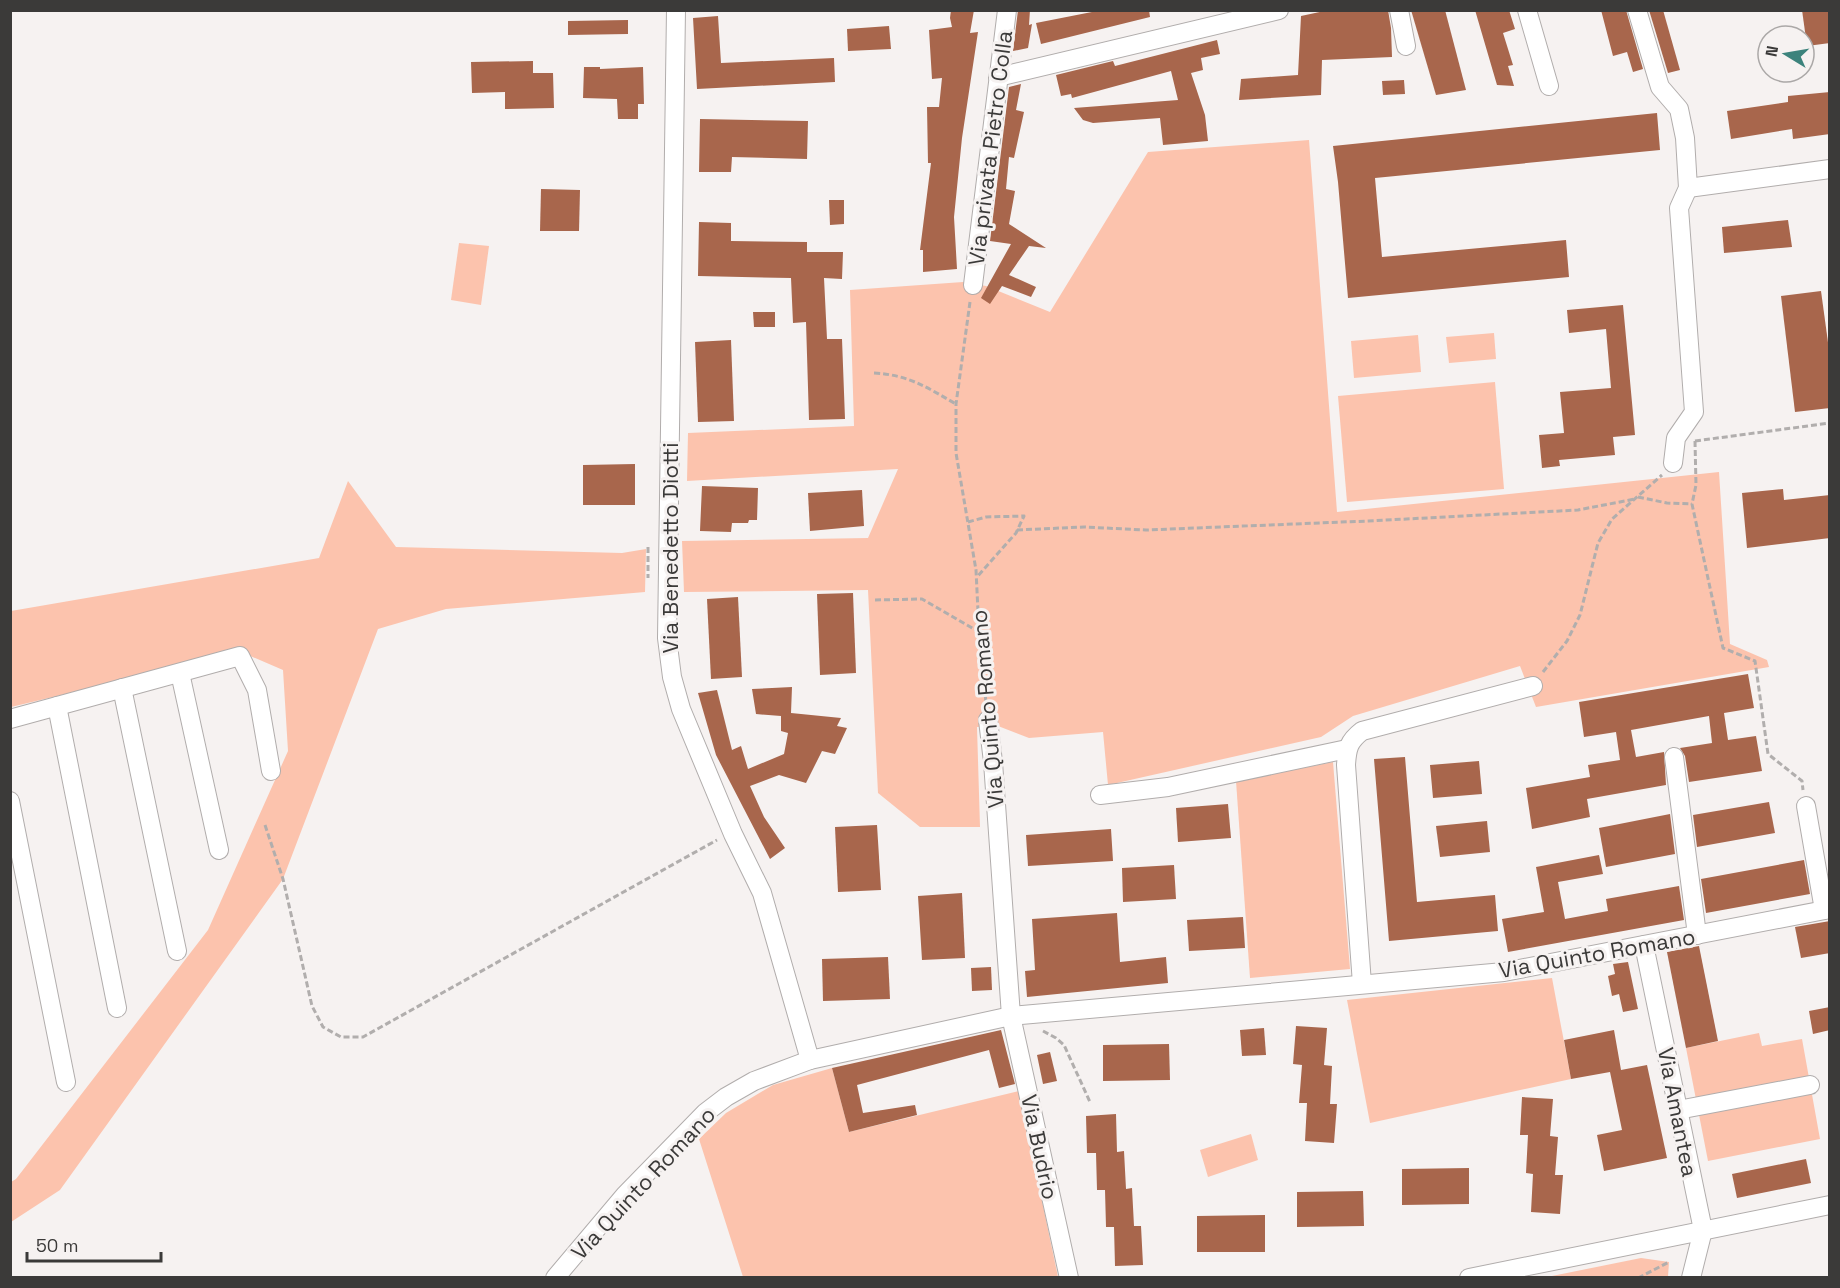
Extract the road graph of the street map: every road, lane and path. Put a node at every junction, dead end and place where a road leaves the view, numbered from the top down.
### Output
1 (676, 10) edge
2 (1007, 10) edge
3 (1279, 10) edge
4 (1400, 10) edge
5 (1527, 10) edge
6 (1637, 10) edge
7 (1243, 15) edge
8 (1406, 46) dead end
9 (998, 77) junction
10 (1549, 86) dead end
11 (1830, 170) edge
12 (1688, 188) junction
13 (974, 285) joint
14 (874, 373) dead end
15 (956, 404) junction
16 (1695, 412) junction
17 (1830, 423) edge
18 (1695, 441) junction
19 (1673, 463) joint
20 (1636, 498) junction
21 (1692, 504) junction
22 (968, 522) junction
23 (1017, 530) junction
24 (648, 547) dead end
25 (977, 577) junction
26 (648, 578) dead end
27 (875, 600) dead end
28 (978, 632) junction
29 (180, 673) junction
30 (1533, 686) joint
31 (122, 688) junction
32 (57, 706) junction
33 (10, 719) edge
34 (988, 720) joint
35 (1347, 749) junction
36 (1674, 757) dead end
37 (271, 771) dead end
38 (1100, 795) dead end
39 (10, 801) edge
40 (1806, 806) joint
41 (265, 825) dead end
42 (733, 834) junction
43 (219, 849) dead end
44 (1827, 909) edge
45 (1697, 935) junction
46 (1644, 945) junction
47 (177, 951) dead end
48 (1362, 984) junction
49 (117, 1008) dead end
50 (1011, 1016) junction
51 (1044, 1032) dead end
52 (810, 1060) junction
53 (66, 1082) dead end
54 (1810, 1085) dead end
55 (1090, 1102) dead end
56 (1678, 1110) junction
57 (1830, 1205) edge
58 (1703, 1230) junction
59 (1669, 1262) dead end
60 (555, 1278) edge
61 (1069, 1278) edge
62 (1469, 1278) edge
63 (1638, 1278) edge
64 (1691, 1278) edge

1 - 42 street, Via Benedetto Diotti
2 - 9 street, Via privata Pietro Colla
3 - 7 street
4 - 8 street
5 - 10 street
6 - 12 street
7 - 9 street
9 - 13 street, Via privata Pietro Colla
11 - 12 street
12 - 16 street
13 - 15 path, Via Quinto Romano
14 - 15 path
15 - 22 path, Via Quinto Romano
16 - 18 path
16 - 19 street
17 - 18 path
18 - 21 path
19 - 20 path
20 - 21 path
20 - 23 path
20 - 30 path
21 - 40 path
22 - 23 path
22 - 25 path, Via Quinto Romano
23 - 25 path
24 - 26 path
25 - 28 path, Via Quinto Romano
27 - 28 path
28 - 34 path, Via Quinto Romano
29 - 31 street
29 - 37 street
29 - 43 street
30 - 35 street
31 - 32 street
31 - 47 street
32 - 33 street
32 - 49 street
34 - 50 street, Via Quinto Romano
35 - 38 street
35 - 48 street
36 - 45 street
39 - 53 street
40 - 44 street
41 - 42 path
42 - 52 street, Via Benedetto Diotti
44 - 45 street, Via Quinto Romano
45 - 46 street, Via Quinto Romano
46 - 48 street, Via Quinto Romano
46 - 56 street, Via Amantea
48 - 50 street, Via Quinto Romano
50 - 52 street, Via Quinto Romano
50 - 61 street, Via Budrio
51 - 55 path
52 - 60 street, Via Quinto Romano
54 - 56 street
56 - 58 street, Via Amantea
57 - 58 street
58 - 62 street
58 - 64 street, Via Amantea
59 - 63 path

